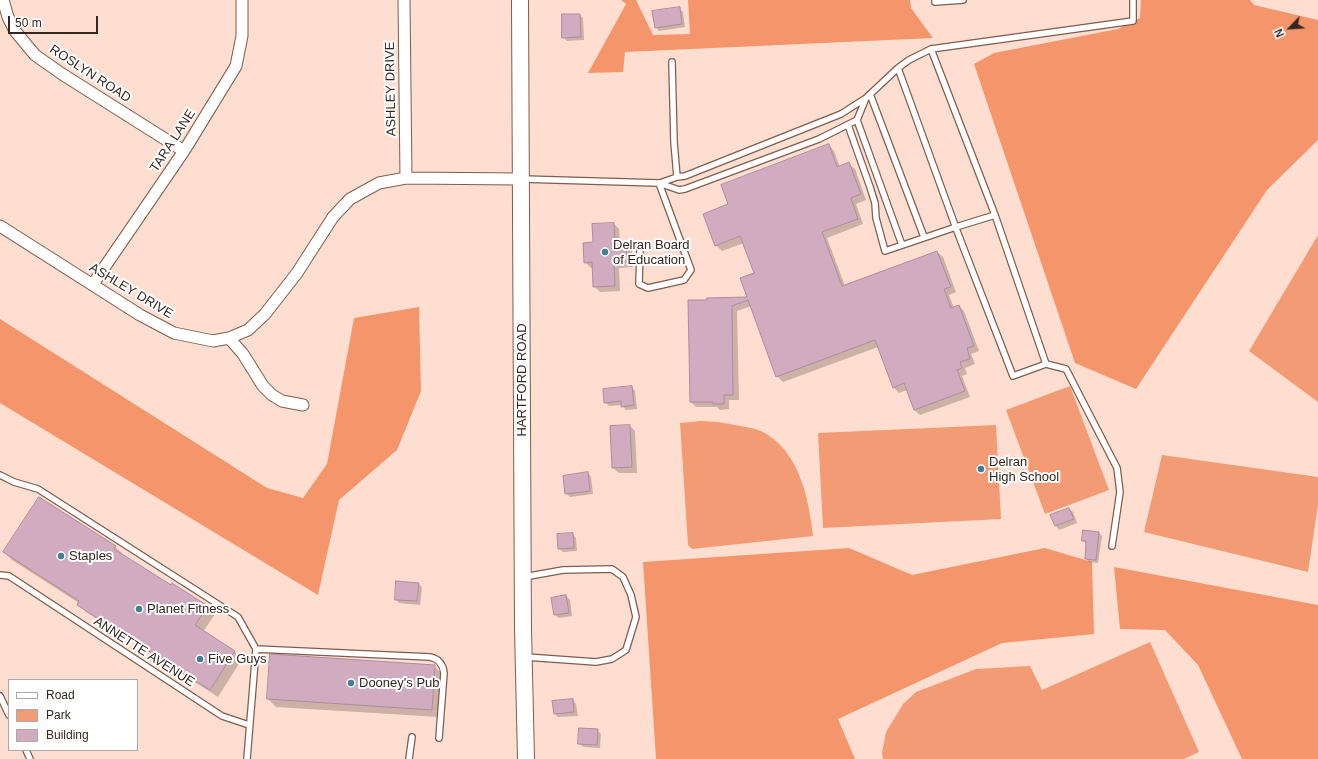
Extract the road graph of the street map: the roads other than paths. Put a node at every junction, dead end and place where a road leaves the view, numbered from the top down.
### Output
1 (3, 0) edge
2 (242, 0) edge
3 (404, 0) edge
4 (520, 0) edge
5 (935, 0) edge
6 (963, 0) edge
7 (1133, 0) edge
8 (932, 49) junction
9 (672, 62) dead end
10 (898, 68) junction
11 (868, 96) junction
12 (857, 120) junction
13 (848, 125) junction
14 (184, 151) junction
15 (677, 177) junction
16 (406, 178) junction
17 (521, 179) junction
18 (659, 183) junction
19 (995, 215) junction
20 (0, 226) edge
21 (956, 227) junction
22 (924, 237) junction
23 (902, 245) junction
24 (640, 249) dead end
25 (93, 284) junction
26 (230, 338) junction
27 (1046, 364) junction
28 (303, 405) dead end
29 (0, 475) edge
30 (1112, 546) dead end
31 (0, 575) edge
32 (523, 577) junction
33 (256, 649) junction
34 (524, 657) junction
35 (0, 696) edge
36 (8, 713) edge
37 (249, 726) junction
38 (412, 737) dead end
39 (439, 738) dead end
40 (247, 759) edge
41 (410, 759) edge
42 (526, 759) edge

1 - 14 street, ROSLYN ROAD
2 - 14 street, TARA LANE
3 - 16 street, ASHLEY DRIVE
4 - 17 main road, HARTFORD ROAD
5 - 6 lane
7 - 8 lane
8 - 10 lane
8 - 19 lane
9 - 15 lane
10 - 11 lane
10 - 21 lane
11 - 12 lane
11 - 15 lane
11 - 22 lane
12 - 13 lane
12 - 23 lane
13 - 18 lane
13 - 23 lane
14 - 25 street, TARA LANE
15 - 18 lane
16 - 17 street, ASHLEY DRIVE
16 - 26 street, ASHLEY DRIVE
17 - 18 lane
17 - 32 main road, HARTFORD ROAD
18 - 24 lane
19 - 21 lane
19 - 27 lane
20 - 25 street, ASHLEY DRIVE
21 - 22 lane
21 - 27 lane
22 - 23 lane
25 - 26 street, ASHLEY DRIVE
26 - 28 street
27 - 30 lane
29 - 33 lane
31 - 37 lane, ANNETTE AVENUE
32 - 34 main road, HARTFORD ROAD
32 - 34 lane
33 - 37 lane
33 - 39 lane
34 - 42 main road, HARTFORD ROAD
35 - 36 lane
37 - 40 lane
38 - 41 lane

